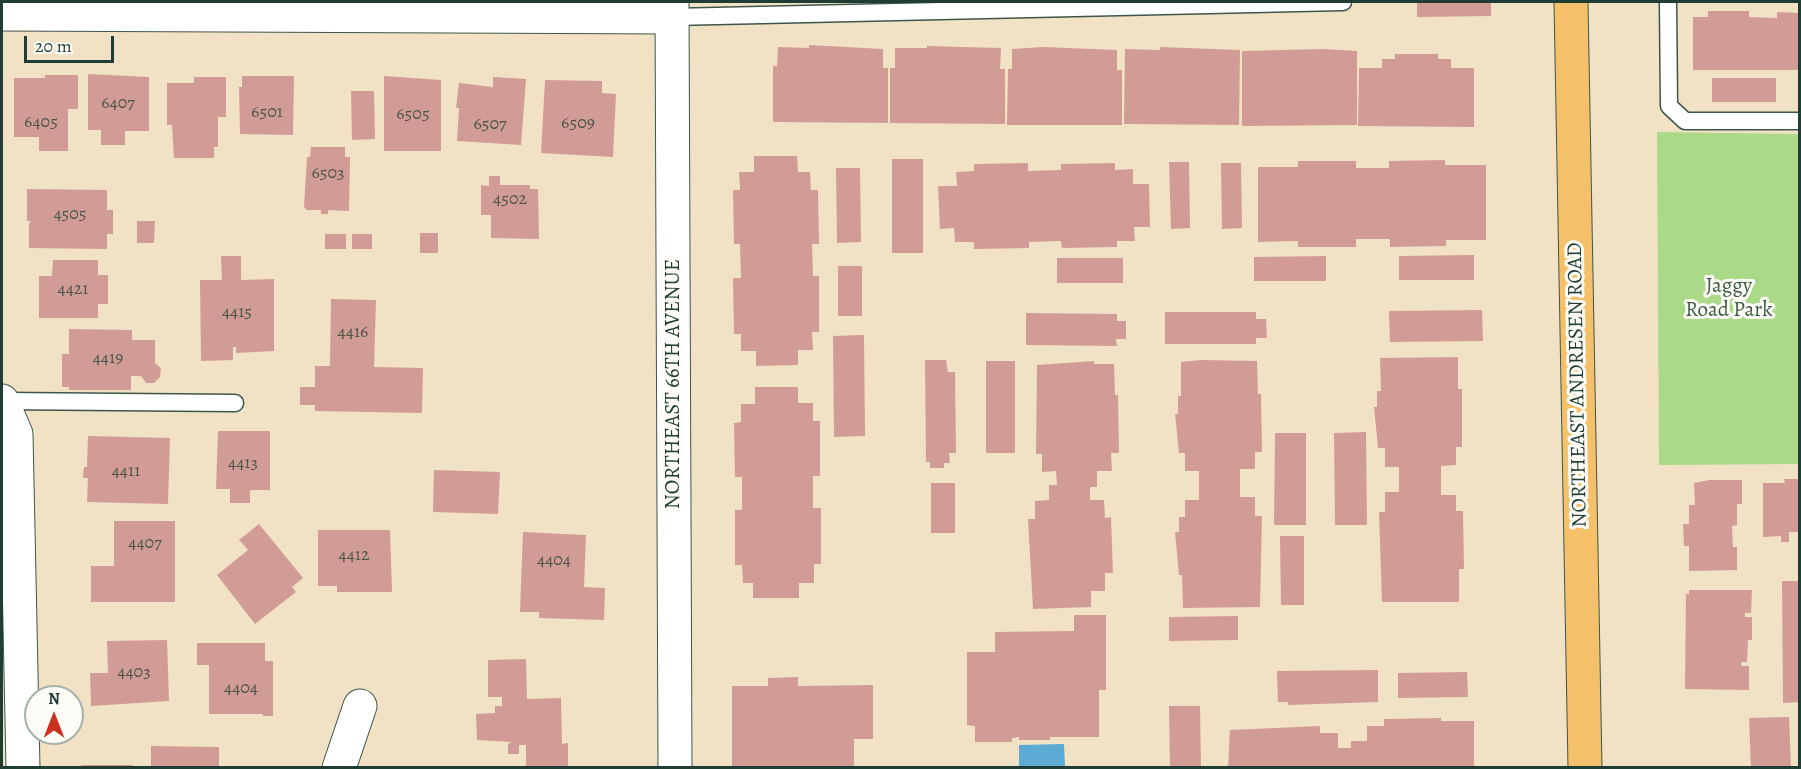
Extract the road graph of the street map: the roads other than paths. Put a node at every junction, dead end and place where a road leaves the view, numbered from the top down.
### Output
1 (1343, 2) edge
2 (1571, 2) edge
3 (1668, 2) edge
4 (1185, 3) edge
5 (762, 8) edge
6 (672, 9) edge
7 (2, 14) edge
8 (1800, 121) edge
9 (2, 401) edge
10 (235, 403) dead end
11 (11, 682) edge
12 (360, 705) dead end
13 (23, 768) edge
14 (339, 768) edge
15 (675, 768) edge
16 (1585, 768) edge

1 - 4 lane
2 - 16 main road, NORTHEAST ANDRESEN ROAD
3 - 8 lane
4 - 5 lane
5 - 6 lane
6 - 7 street
6 - 15 street, NORTHEAST 66TH AVENUE
9 - 10 lane
9 - 11 street
11 - 13 street
12 - 14 street

